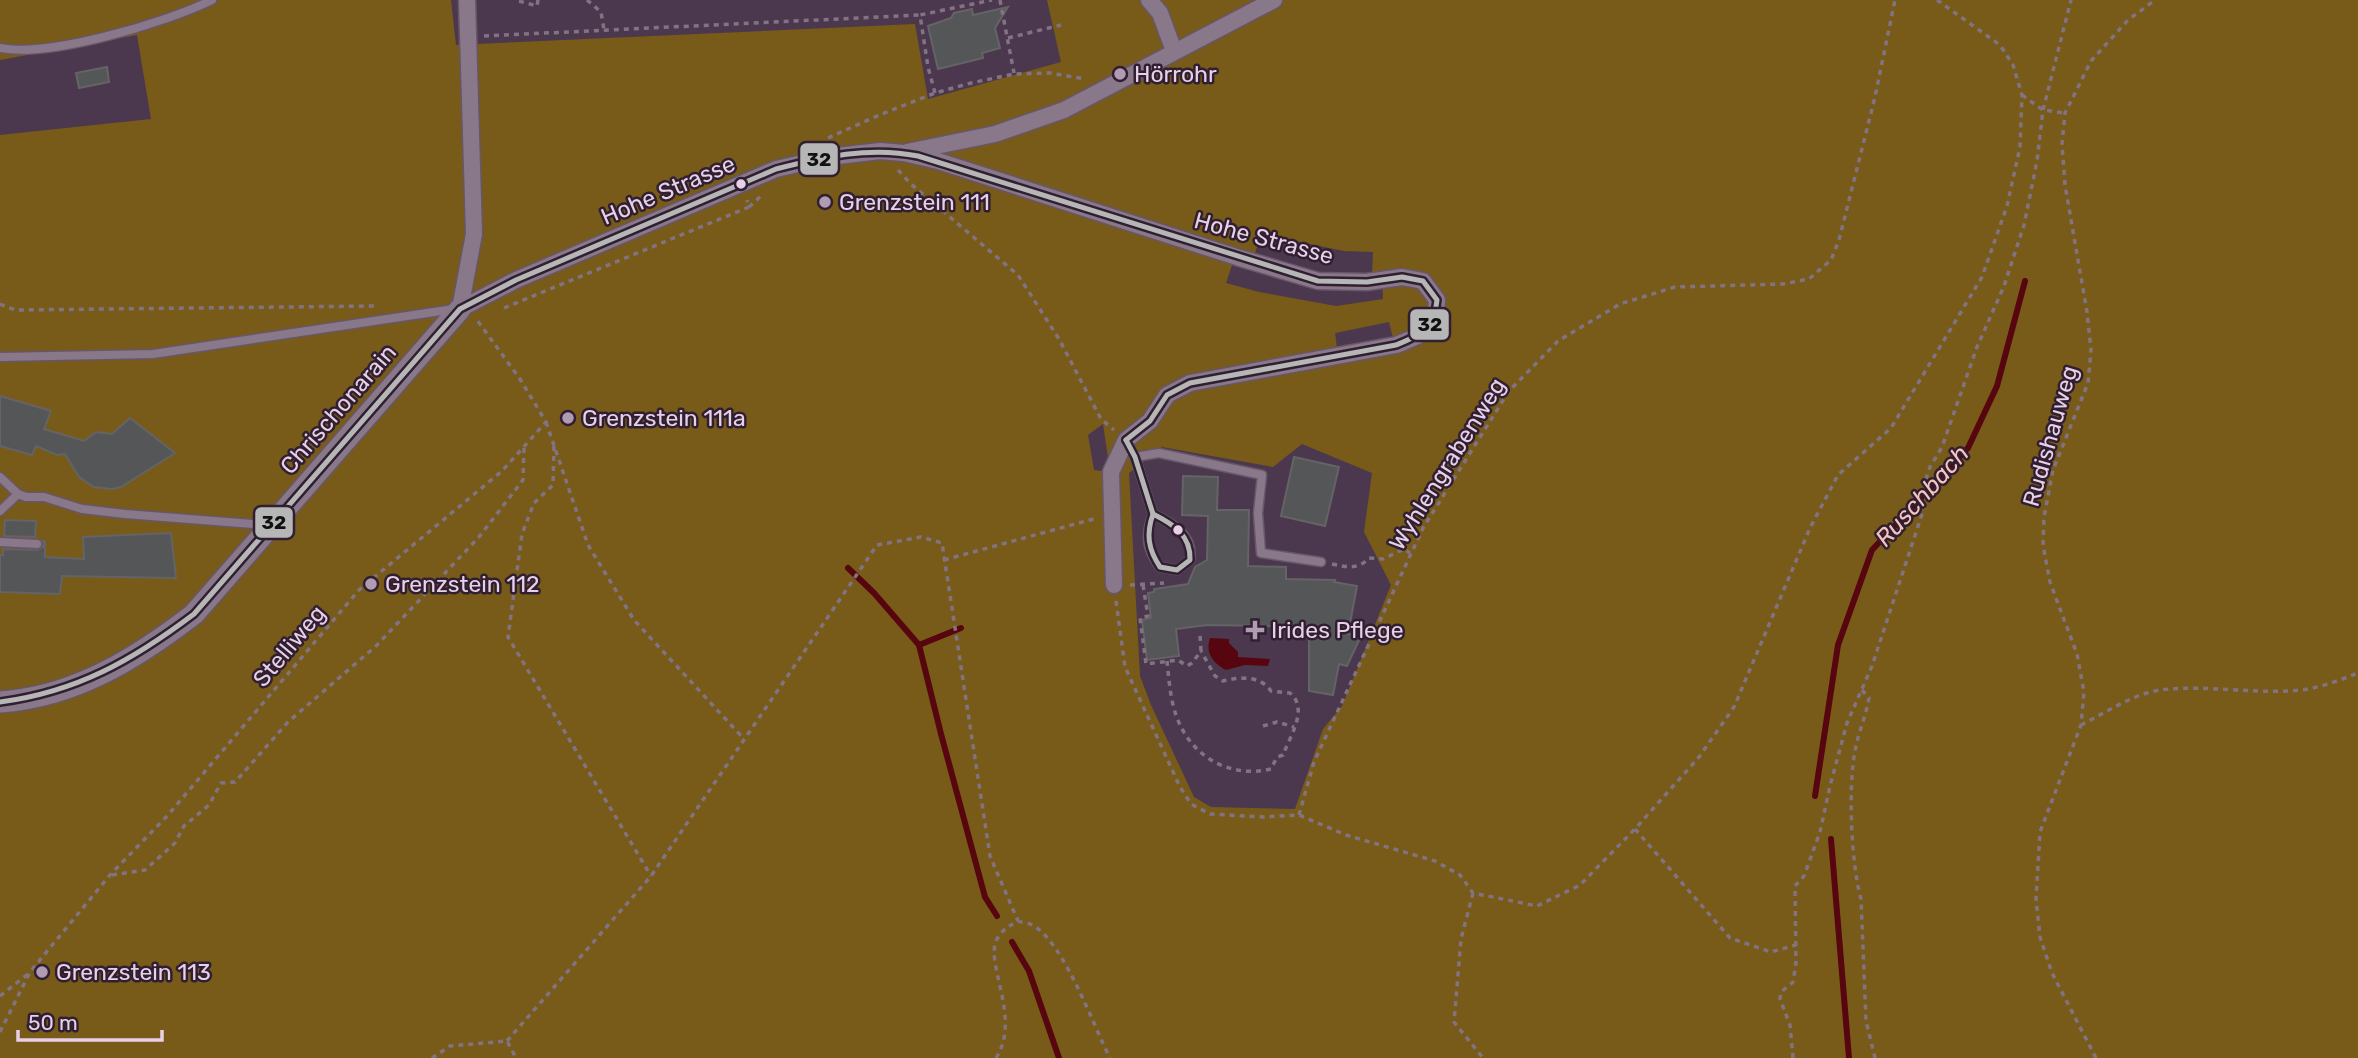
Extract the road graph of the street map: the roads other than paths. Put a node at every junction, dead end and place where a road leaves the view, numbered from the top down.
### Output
1 (212, 0) edge
2 (467, 0) edge
3 (1149, 0) edge
4 (1274, 0) edge
5 (0, 48) edge
6 (1174, 51) junction
7 (904, 153) junction
8 (460, 309) junction
9 (0, 357) edge
10 (1126, 440) junction
11 (1135, 457) junction
12 (0, 477) edge
13 (18, 494) junction
14 (0, 511) edge
15 (1153, 514) junction
16 (270, 526) junction
17 (0, 542) edge
18 (37, 544) dead end
19 (1321, 562) road end
20 (1114, 585) road end
21 (0, 702) edge

1 - 5 lane
2 - 8 street
3 - 6 street
4 - 6 street, Hohe Strasse
6 - 7 street, Hohe Strasse
7 - 8 street, Hohe Strasse
7 - 10 street, Hohe Strasse
8 - 9 lane
8 - 16 street, Chrischonarain
10 - 11 lane
10 - 20 street, Hohe Strasse
11 - 15 lane
11 - 19 lane
12 - 13 lane
13 - 14 lane
13 - 16 lane
15 - 15 lane
16 - 21 street, Chrischonarain
17 - 18 lane

